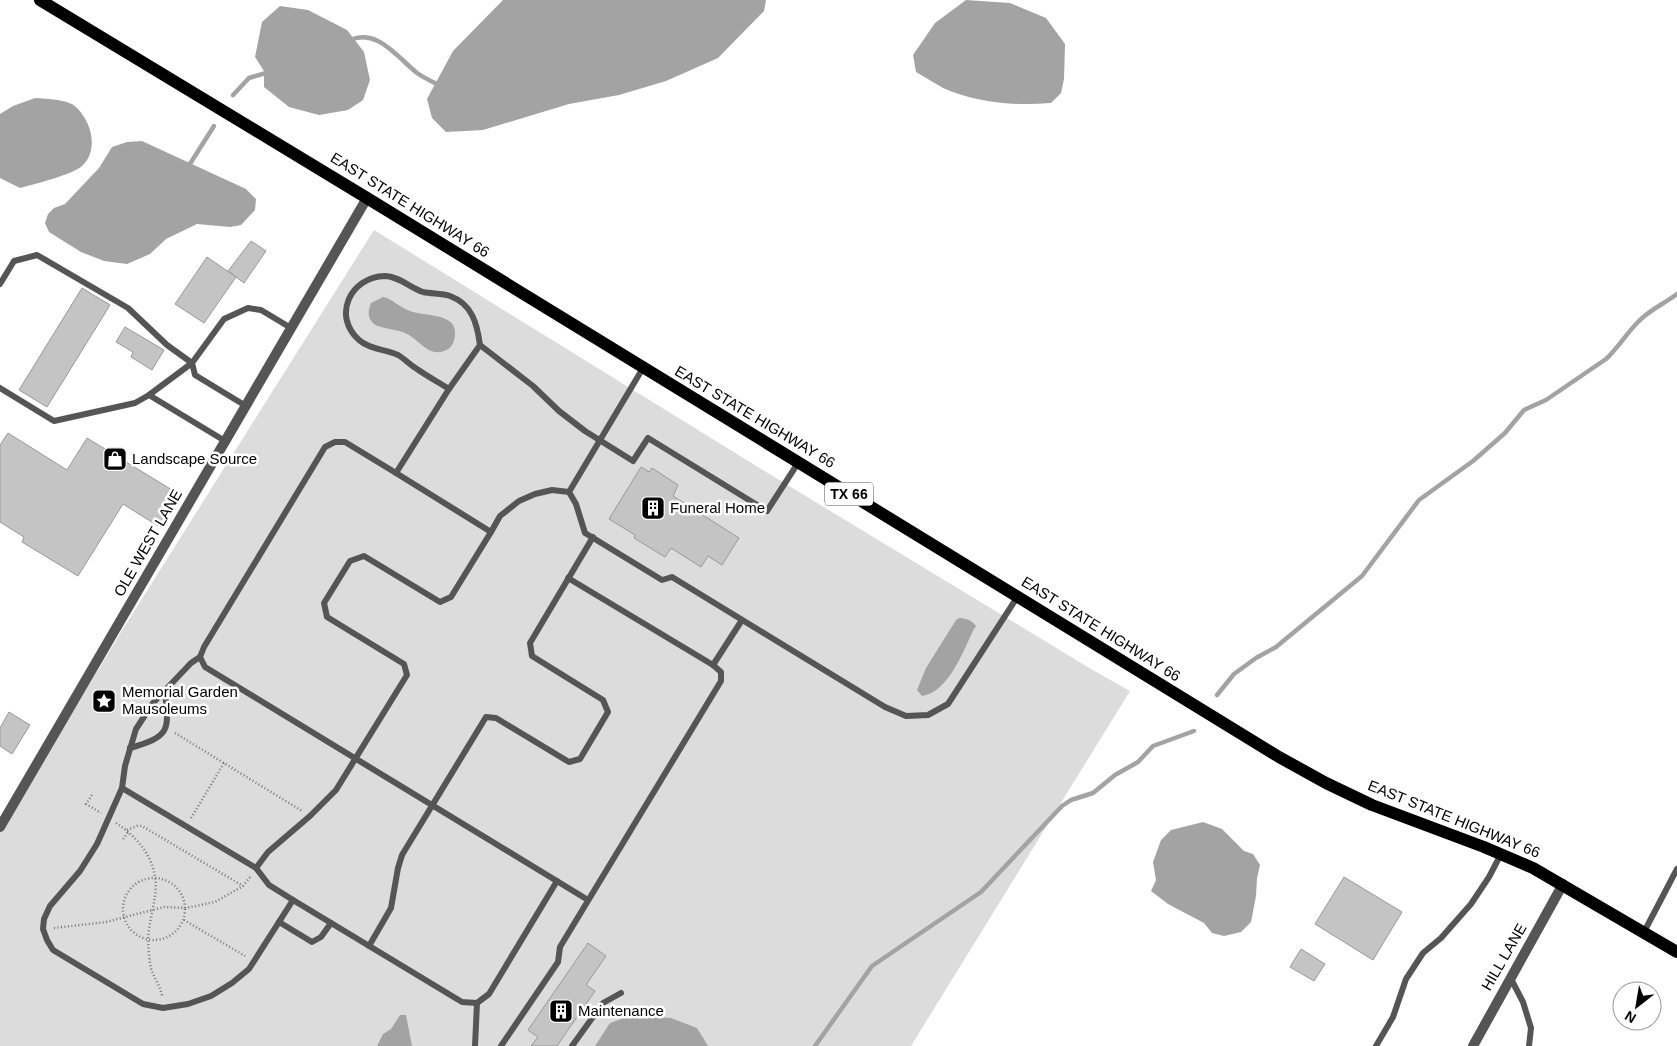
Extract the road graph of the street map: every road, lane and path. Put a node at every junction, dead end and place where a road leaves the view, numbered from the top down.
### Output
1 (40, 0) edge
2 (367, 198) junction
3 (0, 284) edge
4 (292, 328) junction
5 (480, 345) junction
6 (192, 363) junction
7 (643, 368) junction
8 (0, 388) edge
9 (449, 389) junction
10 (149, 395) junction
11 (246, 406) junction
12 (599, 440) junction
13 (225, 441) junction
14 (798, 463) junction
15 (396, 473) junction
16 (569, 492) junction
17 (491, 532) junction
18 (592, 537) junction
19 (568, 578) junction
20 (1018, 596) junction
21 (742, 620) junction
22 (200, 658) junction
23 (713, 666) junction
24 (164, 691) junction
25 (166, 728) junction
26 (130, 748) junction
27 (356, 758) junction
28 (224, 763) junction
29 (122, 788) junction
30 (92, 795) dead end
31 (431, 806) junction
32 (310, 816) junction
33 (109, 818) junction
34 (186, 826) junction
35 (0, 827) edge
36 (128, 831) junction
37 (123, 839) dead end
38 (1501, 854) junction
39 (256, 868) junction
40 (1677, 869) edge
41 (155, 878) junction
42 (557, 881) junction
43 (1563, 884) junction
44 (243, 886) junction
45 (293, 900) junction
46 (588, 900) junction
47 (186, 908) junction
48 (152, 910) junction
49 (124, 918) junction
50 (184, 920) junction
51 (279, 922) junction
52 (331, 922) junction
53 (43, 929) junction
54 (1644, 932) junction
55 (148, 940) junction
56 (369, 946) junction
57 (1677, 952) edge
58 (255, 962) junction
59 (1510, 976) junction
60 (621, 993) dead end
61 (476, 1003) junction
62 (163, 1008) junction
63 (475, 1046) edge
64 (501, 1046) edge
65 (572, 1046) edge
66 (1376, 1046) edge
67 (1473, 1046) edge
68 (1530, 1046) edge

1 - 2 main road, EAST STATE HIGHWAY 66 / TX 66
2 - 4 street, OLE WEST LANE
2 - 7 main road, EAST STATE HIGHWAY 66 / TX 66
3 - 6 lane
4 - 6 lane
4 - 11 street, OLE WEST LANE
5 - 9 lane
5 - 9 lane
5 - 12 lane
6 - 10 lane
6 - 11 lane
7 - 12 lane
7 - 14 main road, EAST STATE HIGHWAY 66 / TX 66
8 - 10 lane
9 - 15 lane
10 - 13 lane
11 - 13 street, OLE WEST LANE
12 - 14 lane
12 - 16 lane
13 - 35 street, OLE WEST LANE
14 - 20 main road, EAST STATE HIGHWAY 66 / TX 66
15 - 17 lane
15 - 22 lane
16 - 17 lane
16 - 18 lane
17 - 27 lane
18 - 19 lane
18 - 21 lane
19 - 23 lane
19 - 31 lane
20 - 21 lane
20 - 38 main road, EAST STATE HIGHWAY 66 / TX 66
21 - 23 lane
22 - 24 lane
22 - 27 lane
23 - 46 lane
24 - 25 lane
24 - 26 lane
25 - 26 lane
25 - 28 path
26 - 29 lane
27 - 31 lane
27 - 32 lane
28 - 32 path
28 - 34 path
29 - 33 lane
29 - 34 lane
30 - 33 path
31 - 42 lane
31 - 56 lane
32 - 39 lane
33 - 36 path
33 - 53 lane
34 - 39 lane
36 - 37 path
36 - 41 path
36 - 44 path
38 - 43 main road, EAST STATE HIGHWAY 66 / TX 66
38 - 66 lane
39 - 44 path
39 - 45 lane
40 - 54 lane
41 - 47 path
41 - 48 path
41 - 49 path
42 - 46 lane
42 - 61 lane
43 - 54 main road, EAST STATE HIGHWAY 66 / TX 66
43 - 59 street, HILL LANE
44 - 47 path
45 - 51 lane
45 - 52 lane
46 - 64 lane
47 - 48 path
47 - 50 path
48 - 49 path
48 - 55 path
49 - 53 path
49 - 55 path
50 - 55 path
50 - 58 path
51 - 52 lane
51 - 58 lane
52 - 56 lane
53 - 62 lane
54 - 57 main road, EAST STATE HIGHWAY 66 / TX 66
55 - 62 path
56 - 61 lane
58 - 62 lane
59 - 67 street, HILL LANE
59 - 68 lane
60 - 65 lane
61 - 63 lane

